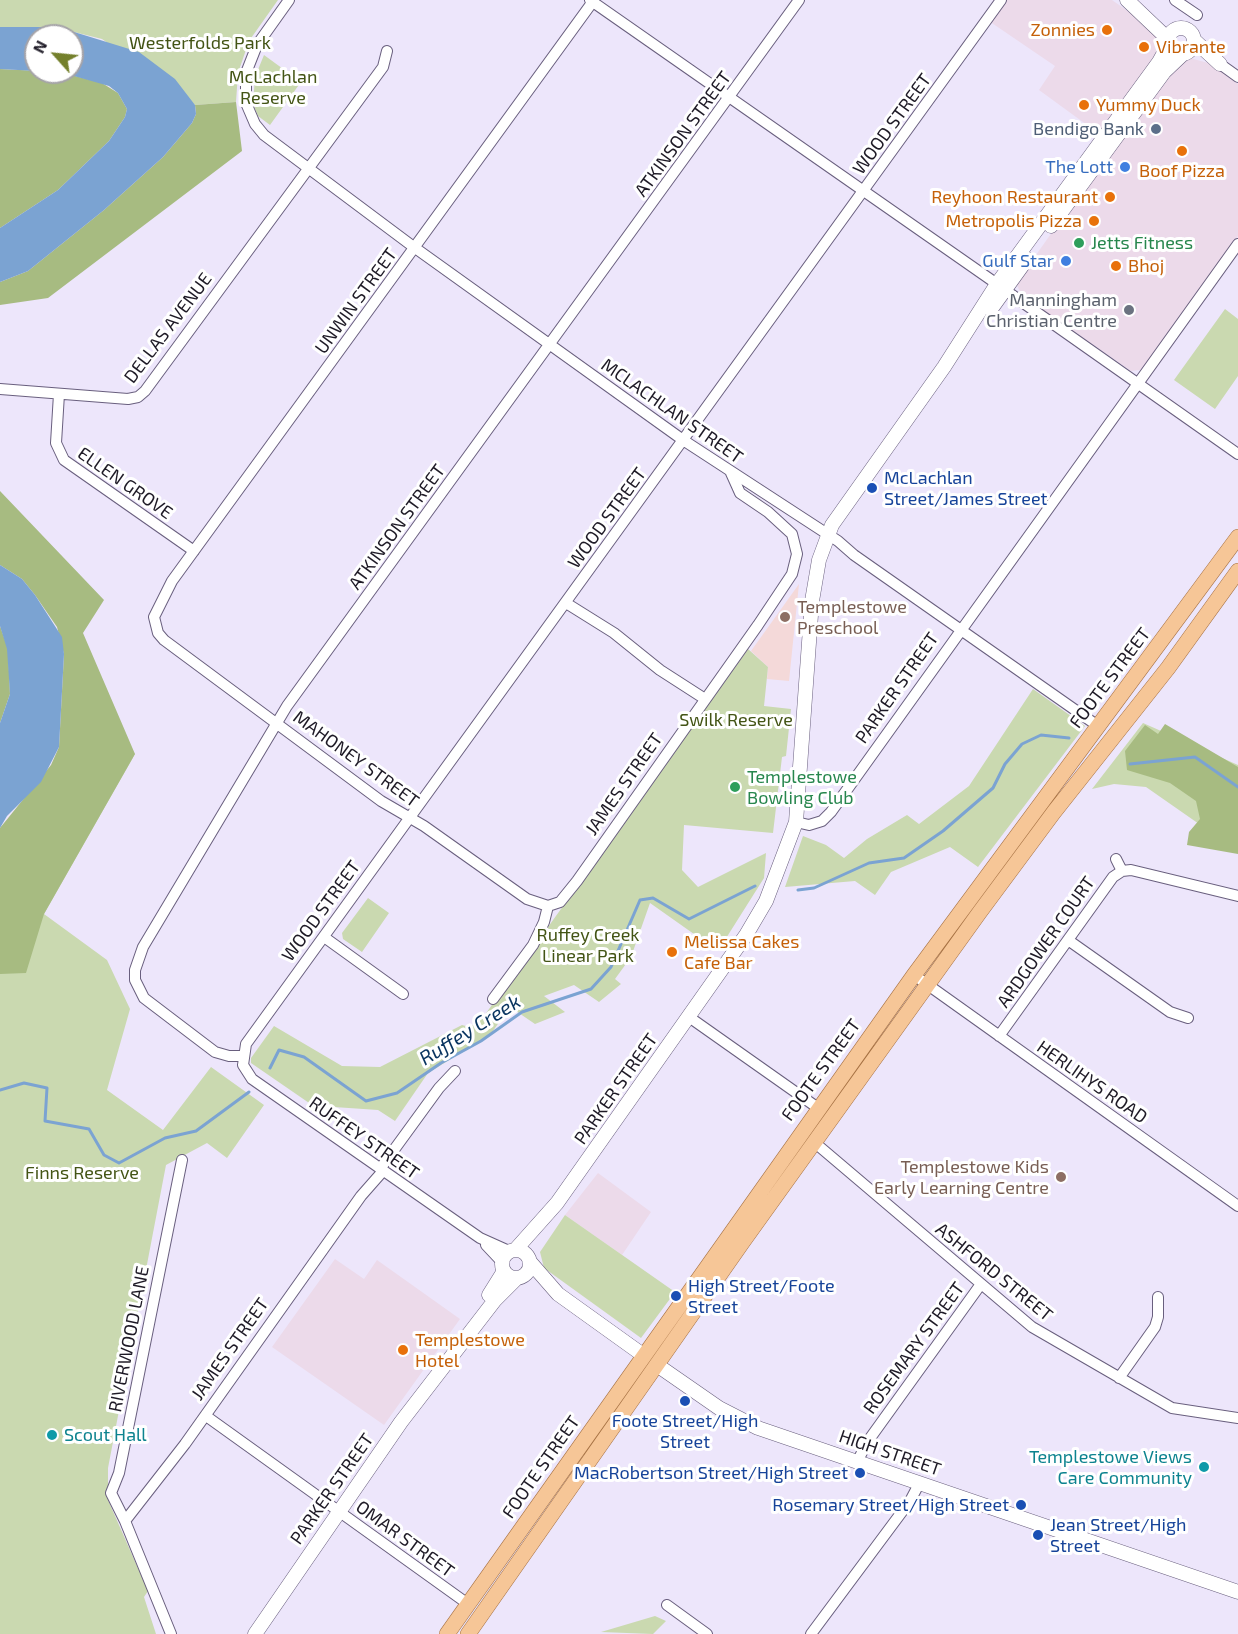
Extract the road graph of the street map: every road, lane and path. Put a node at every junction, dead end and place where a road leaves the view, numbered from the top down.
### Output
1 (289, 0) edge
2 (800, 0) edge
3 (1001, 0) edge
4 (1175, 0) edge
5 (592, 1) edge
6 (1130, 2) edge
7 (1197, 15) dead end
8 (1180, 28) junction
9 (1169, 42) junction
10 (1188, 49) junction
11 (387, 51) dead end
12 (1220, 64) joint
13 (1238, 77) edge
14 (729, 98) junction
15 (1135, 103) junction
16 (308, 169) junction
17 (864, 192) junction
18 (1238, 244) edge
19 (415, 248) junction
20 (1001, 287) junction
21 (550, 345) junction
22 (1139, 383) junction
23 (0, 389) edge
24 (59, 394) junction
25 (683, 440) junction
26 (1238, 454) edge
27 (731, 473) junction
28 (827, 536) junction
29 (1238, 537) edge
30 (194, 551) junction
31 (1238, 571) edge
32 (566, 603) junction
33 (154, 625) joint
34 (961, 630) junction
35 (705, 699) junction
36 (278, 723) junction
37 (1098, 726) junction
38 (1113, 737) junction
39 (409, 819) junction
40 (796, 822) junction
41 (1116, 859) dead end
42 (1122, 871) junction
43 (1238, 896) edge
44 (548, 906) junction
45 (324, 937) junction
46 (1068, 939) junction
47 (914, 975) junction
48 (928, 985) junction
49 (403, 994) dead end
50 (493, 999) dead end
51 (688, 1017) junction
52 (1188, 1018) dead end
53 (999, 1036) junction
54 (243, 1056) junction
55 (455, 1071) dead end
56 (818, 1108) junction
57 (814, 1142) junction
58 (182, 1160) dead end
59 (380, 1169) junction
60 (557, 1203) junction
61 (1238, 1206) edge
62 (508, 1258) junction
63 (530, 1262) junction
64 (519, 1278) junction
65 (981, 1284) junction
66 (558, 1294) junction
67 (1158, 1297) dead end
68 (643, 1355) junction
69 (657, 1365) junction
70 (1119, 1378) junction
71 (206, 1416) junction
72 (1238, 1418) edge
73 (401, 1422) junction
74 (857, 1462) junction
75 (919, 1484) junction
76 (338, 1512) junction
77 (125, 1521) junction
78 (292, 1577) junction
79 (1238, 1592) edge
80 (468, 1604) junction
81 (667, 1605) dead end
82 (171, 1634) edge
83 (246, 1634) edge
84 (255, 1634) edge
85 (447, 1634) edge
86 (468, 1634) edge
87 (706, 1634) edge
88 (811, 1634) edge

1 - 16 street, MCLACHLAN STREET
2 - 14 street, ATKINSON STREET
3 - 17 street, WOOD STREET
4 - 7 street
5 - 14 street
5 - 19 street, UNWIN STREET
6 - 8 main road
6 - 9 main road
8 - 9 main road
8 - 10 main road
9 - 10 main road
9 - 15 main road
10 - 12 main road
10 - 15 main road
11 - 16 street, DELLAS AVENUE
12 - 13 street
14 - 17 street
14 - 21 street, ATKINSON STREET
15 - 20 main road
16 - 19 street, MCLACHLAN STREET
16 - 24 street, DELLAS AVENUE
17 - 20 street
17 - 25 street, WOOD STREET
18 - 22 street, PARKER STREET
19 - 21 street, MCLACHLAN STREET
19 - 30 street, UNWIN STREET
20 - 22 street
20 - 28 main road
21 - 25 street, MCLACHLAN STREET
21 - 36 street, ATKINSON STREET
22 - 26 street
22 - 34 street, PARKER STREET
23 - 24 street, DELLAS AVENUE
24 - 30 street, ELLEN GROVE
25 - 27 street, MCLACHLAN STREET
25 - 32 street, WOOD STREET
27 - 28 street, MCLACHLAN STREET
27 - 35 street, JAMES STREET
28 - 34 street, MCLACHLAN STREET
28 - 40 main road
29 - 37 main road, FOOTE STREET
30 - 33 street, UNWIN STREET
31 - 38 main road, FOOTE STREET
32 - 35 street
32 - 39 street, WOOD STREET
33 - 36 street, MAHONEY STREET
34 - 37 street, MCLACHLAN STREET
34 - 40 street, PARKER STREET
35 - 44 street, JAMES STREET
36 - 39 street, MAHONEY STREET
36 - 54 street, ATKINSON STREET
37 - 38 main road
37 - 47 main road, FOOTE STREET
38 - 48 main road, FOOTE STREET
39 - 44 street, MAHONEY STREET
39 - 45 street, WOOD STREET
40 - 51 main road, PARKER STREET
41 - 42 street, ARDGOWER COURT
42 - 43 street, ARDGOWER COURT
42 - 46 street, ARDGOWER COURT
44 - 50 street
45 - 49 street
45 - 54 street, WOOD STREET
46 - 52 street
46 - 53 street, ARDGOWER COURT
47 - 48 street, HERLIHYS ROAD
47 - 56 main road, FOOTE STREET
48 - 53 street, HERLIHYS ROAD
48 - 57 main road, FOOTE STREET
51 - 56 street
51 - 60 main road, PARKER STREET
53 - 61 street, HERLIHYS ROAD
54 - 59 street, RUFFEY STREET
55 - 59 street, JAMES STREET
56 - 68 main road, FOOTE STREET
57 - 65 street, ASHFORD STREET
57 - 69 main road, FOOTE STREET
58 - 77 street, RIVERWOOD LANE
59 - 62 street, RUFFEY STREET
59 - 71 street, JAMES STREET
60 - 62 main road, PARKER STREET
60 - 63 main road, PARKER STREET
62 - 63 main road
62 - 64 main road
62 - 73 main road, PARKER STREET
63 - 64 main road
63 - 66 main road, HIGH STREET
64 - 66 main road, HIGH STREET
64 - 73 main road, PARKER STREET
65 - 70 street, ASHFORD STREET
65 - 74 street, ROSEMARY STREET
66 - 68 main road, HIGH STREET
67 - 70 street
68 - 69 main road, HIGH STREET
68 - 80 main road, FOOTE STREET
69 - 74 main road, HIGH STREET
69 - 86 main road, FOOTE STREET
70 - 72 street, ASHFORD STREET
71 - 76 street, OMAR STREET
71 - 77 street, JAMES STREET
73 - 76 main road, PARKER STREET
74 - 75 main road, HIGH STREET
75 - 79 main road, HIGH STREET
75 - 88 street
76 - 78 main road, PARKER STREET
76 - 80 street, OMAR STREET
77 - 82 street
78 - 83 main road, PARKER STREET
78 - 84 main road, PARKER STREET
80 - 85 main road, FOOTE STREET
81 - 87 street

